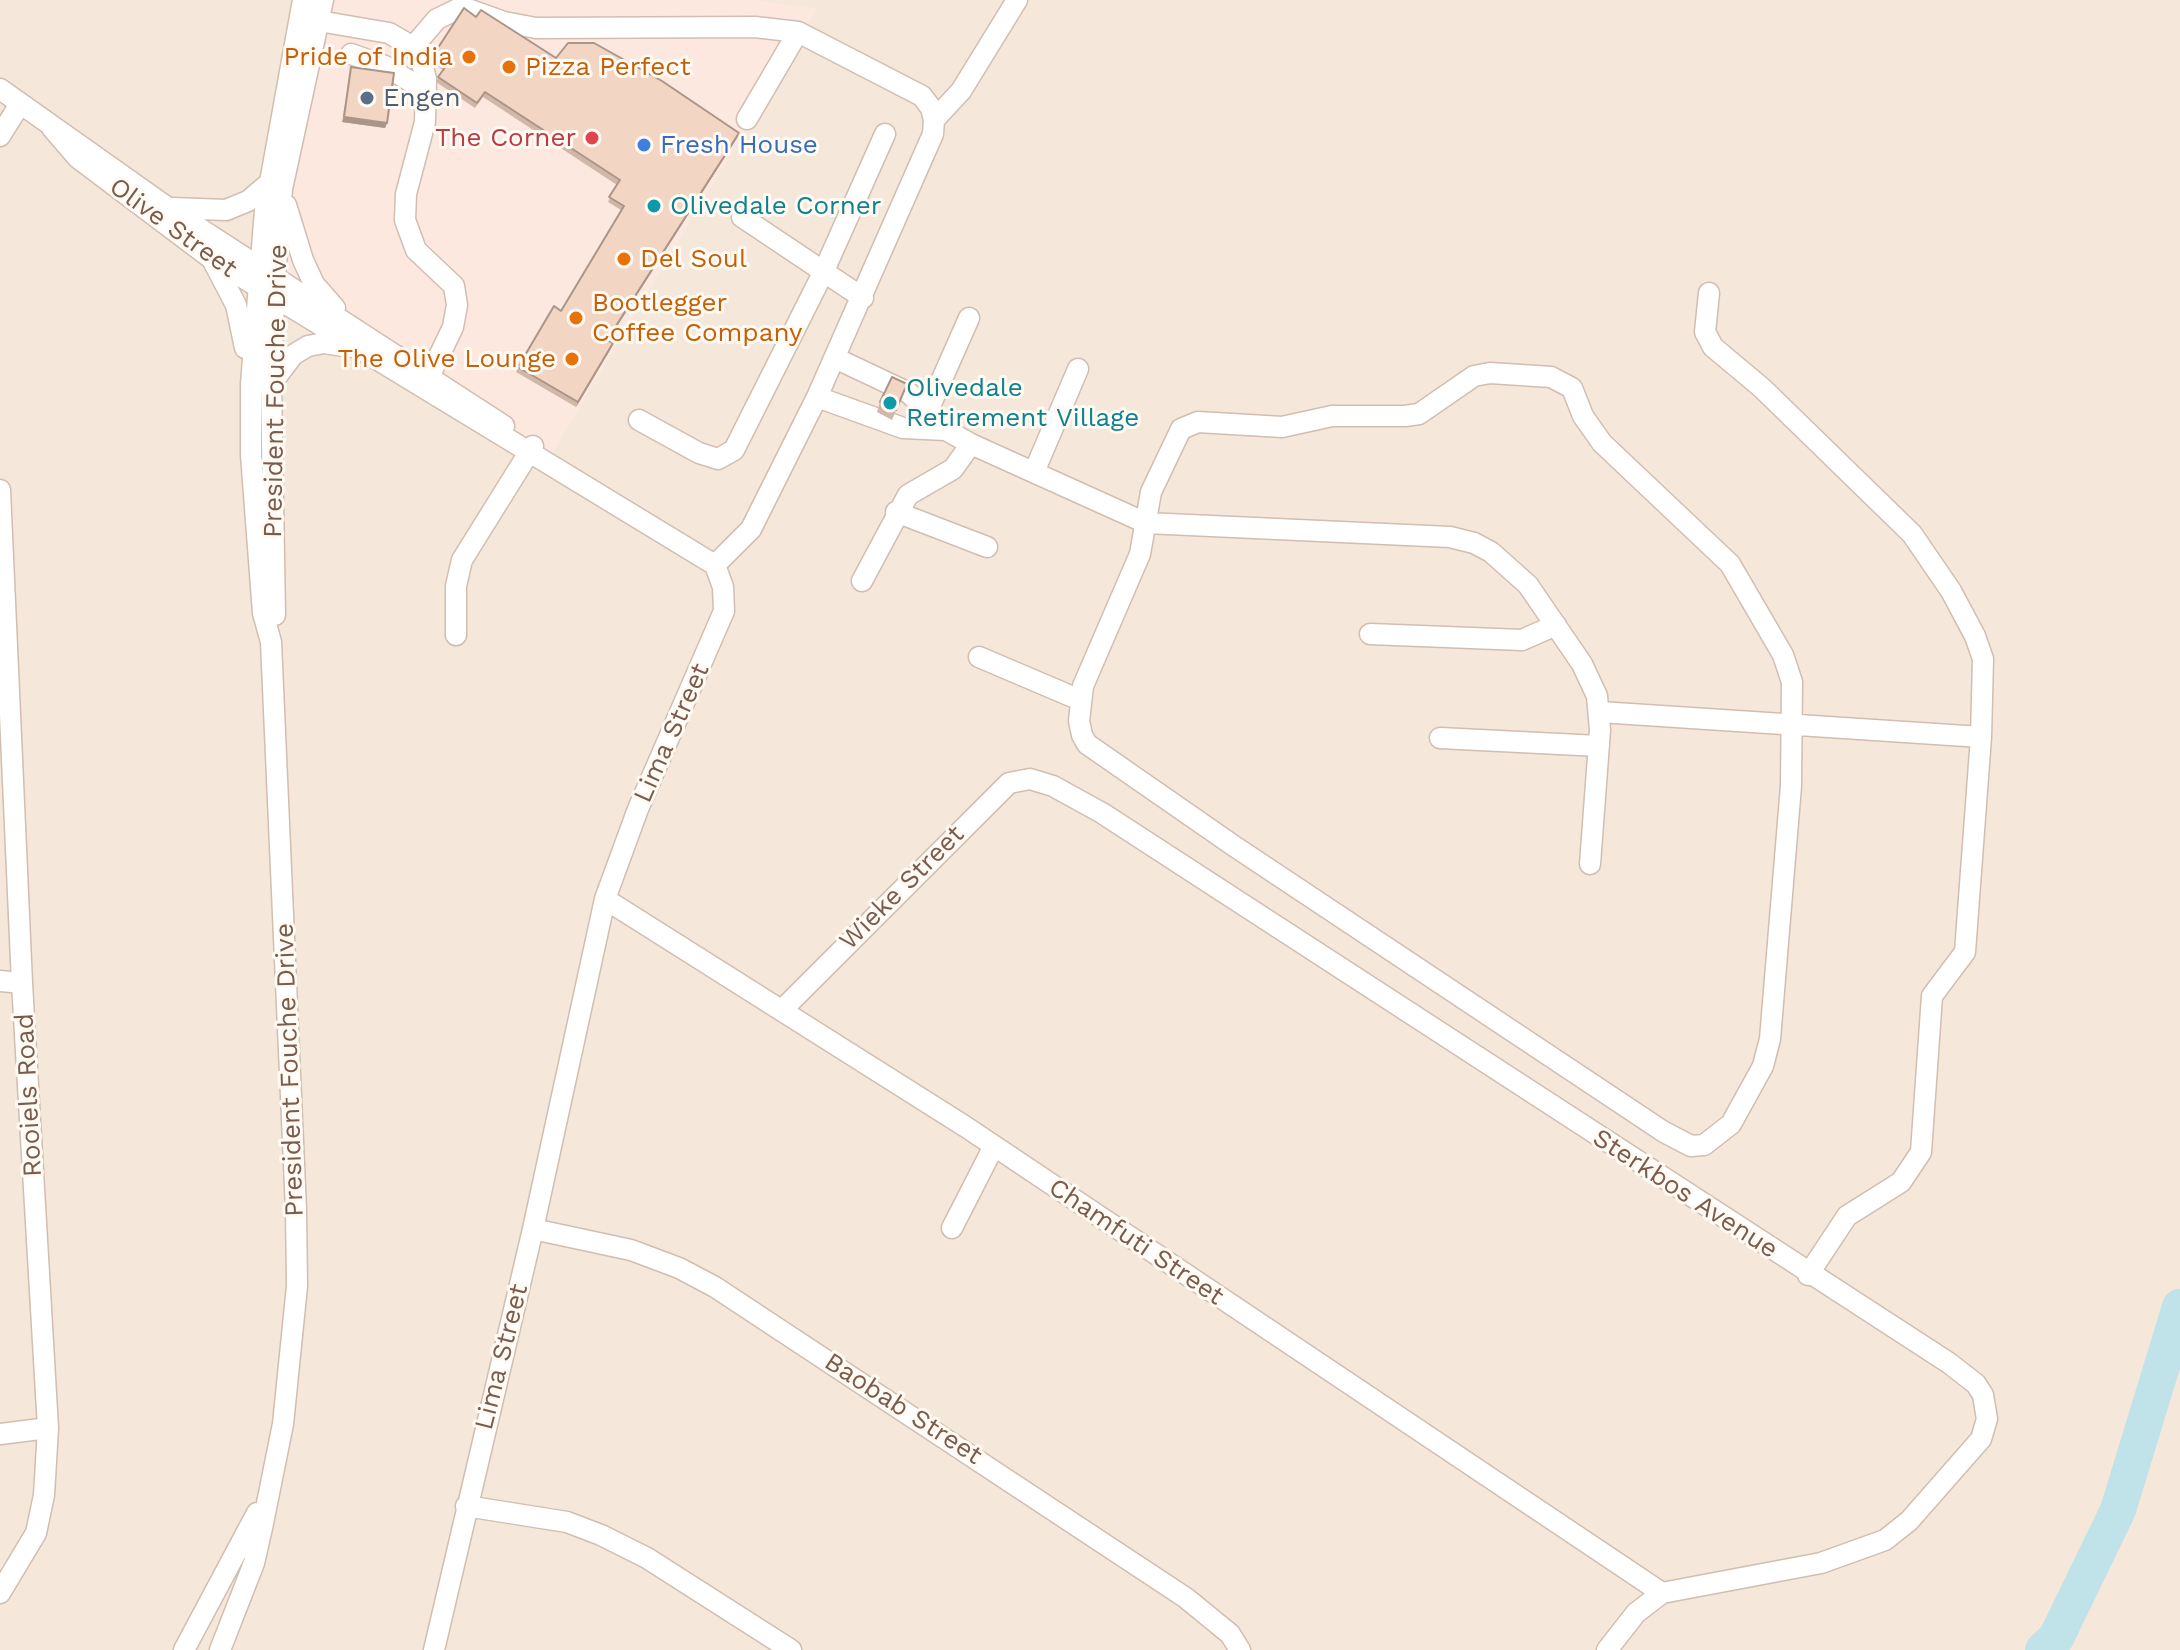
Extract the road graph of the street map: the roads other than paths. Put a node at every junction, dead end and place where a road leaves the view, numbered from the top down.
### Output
1 (323, 0) edge
2 (334, 0) edge
3 (1017, 0) edge
4 (307, 13) edge
5 (352, 28) junction
6 (798, 32) junction
7 (313, 47) junction
8 (413, 47) junction
9 (351, 54) dead end
10 (0, 89) edge
11 (426, 91) junction
12 (20, 104) junction
13 (747, 119) dead end
14 (934, 120) junction
15 (52, 128) junction
16 (885, 134) dead end
17 (0, 136) edge
18 (275, 187) junction
19 (168, 208) junction
20 (742, 217) dead end
21 (212, 259) junction
22 (823, 273) junction
23 (266, 282) junction
24 (1709, 293) dead end
25 (863, 298) junction
26 (969, 318) dead end
27 (366, 343) junction
28 (835, 358) junction
29 (1078, 369) dead end
30 (430, 375) junction
31 (261, 384) junction
32 (817, 397) junction
33 (639, 420) dead end
34 (924, 420) junction
35 (971, 444) junction
36 (531, 450) junction
37 (1034, 472) junction
38 (0, 490) edge
39 (896, 512) junction
40 (1146, 523) junction
41 (987, 547) dead end
42 (715, 565) junction
43 (862, 581) dead end
44 (1556, 625) junction
45 (1370, 634) dead end
46 (456, 635) dead end
47 (4, 655) edge
48 (979, 657) dead end
49 (1080, 700) junction
50 (1600, 712) junction
51 (1794, 723) junction
52 (1981, 737) junction
53 (1440, 738) dead end
54 (1599, 746) junction
55 (1030, 779) joint
56 (1590, 864) dead end
57 (605, 899) junction
58 (0, 981) edge
59 (22, 983) junction
60 (782, 1010) junction
61 (994, 1146) junction
62 (952, 1228) dead end
63 (533, 1229) junction
64 (1808, 1275) junction
65 (48, 1428) junction
66 (0, 1434) edge
67 (266, 1495) junction
68 (466, 1506) junction
69 (0, 1593) edge
70 (1662, 1593) junction
71 (184, 1650) edge
72 (220, 1650) edge
73 (434, 1650) edge
74 (791, 1650) edge
75 (1240, 1650) edge
76 (1607, 1650) edge

1 - 4 street, President Fouche Drive
2 - 5 street
3 - 14 street
4 - 5 street
4 - 7 street, President Fouche Drive
4 - 18 street, President Fouche Drive
5 - 7 street
5 - 8 street
6 - 8 street
6 - 13 street
6 - 14 street
7 - 18 street, President Fouche Drive
8 - 11 street
9 - 11 street
10 - 12 street, Olive Street
11 - 30 street
12 - 15 street, Olive Street
12 - 17 street
14 - 25 street
15 - 19 street, Olive Street
15 - 21 street, Olive Street
16 - 22 street
18 - 19 street
18 - 23 street, President Fouche Drive
18 - 27 street
19 - 23 street, Olive Street
20 - 22 street
21 - 23 street, Olive Street
21 - 31 street
22 - 25 street
22 - 33 street
23 - 27 street, Olive Street
23 - 31 street, President Fouche Drive
24 - 52 street
25 - 28 street
26 - 34 street
27 - 30 street, Olive Street
27 - 31 street
27 - 36 street, Olive Street
28 - 32 street
28 - 34 street
29 - 37 street
30 - 36 street, Olive Street
31 - 67 street, President Fouche Drive
32 - 34 street
32 - 42 street
34 - 35 street
35 - 37 street
35 - 39 street
36 - 42 street, Olive Street
36 - 46 street
37 - 40 street
38 - 47 street, Rooiels Road
39 - 41 street
39 - 43 street
40 - 44 street
40 - 49 street
40 - 51 street
42 - 57 street, Lima Street
44 - 45 street
44 - 50 street
47 - 59 street, Rooiels Road
48 - 49 street
49 - 51 street
50 - 51 street
50 - 54 street
51 - 52 street
52 - 64 street
53 - 54 street
54 - 56 street
55 - 60 street, Wieke Street
55 - 64 street, Sterkbos Avenue
57 - 60 street, Chamfuti Street
57 - 63 street, Lima Street
58 - 59 street
59 - 65 street, Rooiels Road
60 - 61 street, Chamfuti Street
61 - 62 street
61 - 70 street, Chamfuti Street
63 - 68 street, Lima Street
63 - 75 street, Baobab Street
64 - 70 street, Sterkbos Avenue
65 - 66 street
65 - 69 street, Rooiels Road
67 - 71 street, President Fouche Drive
67 - 72 street, President Fouche Drive
68 - 73 street, Lima Street
68 - 74 street
70 - 76 street

